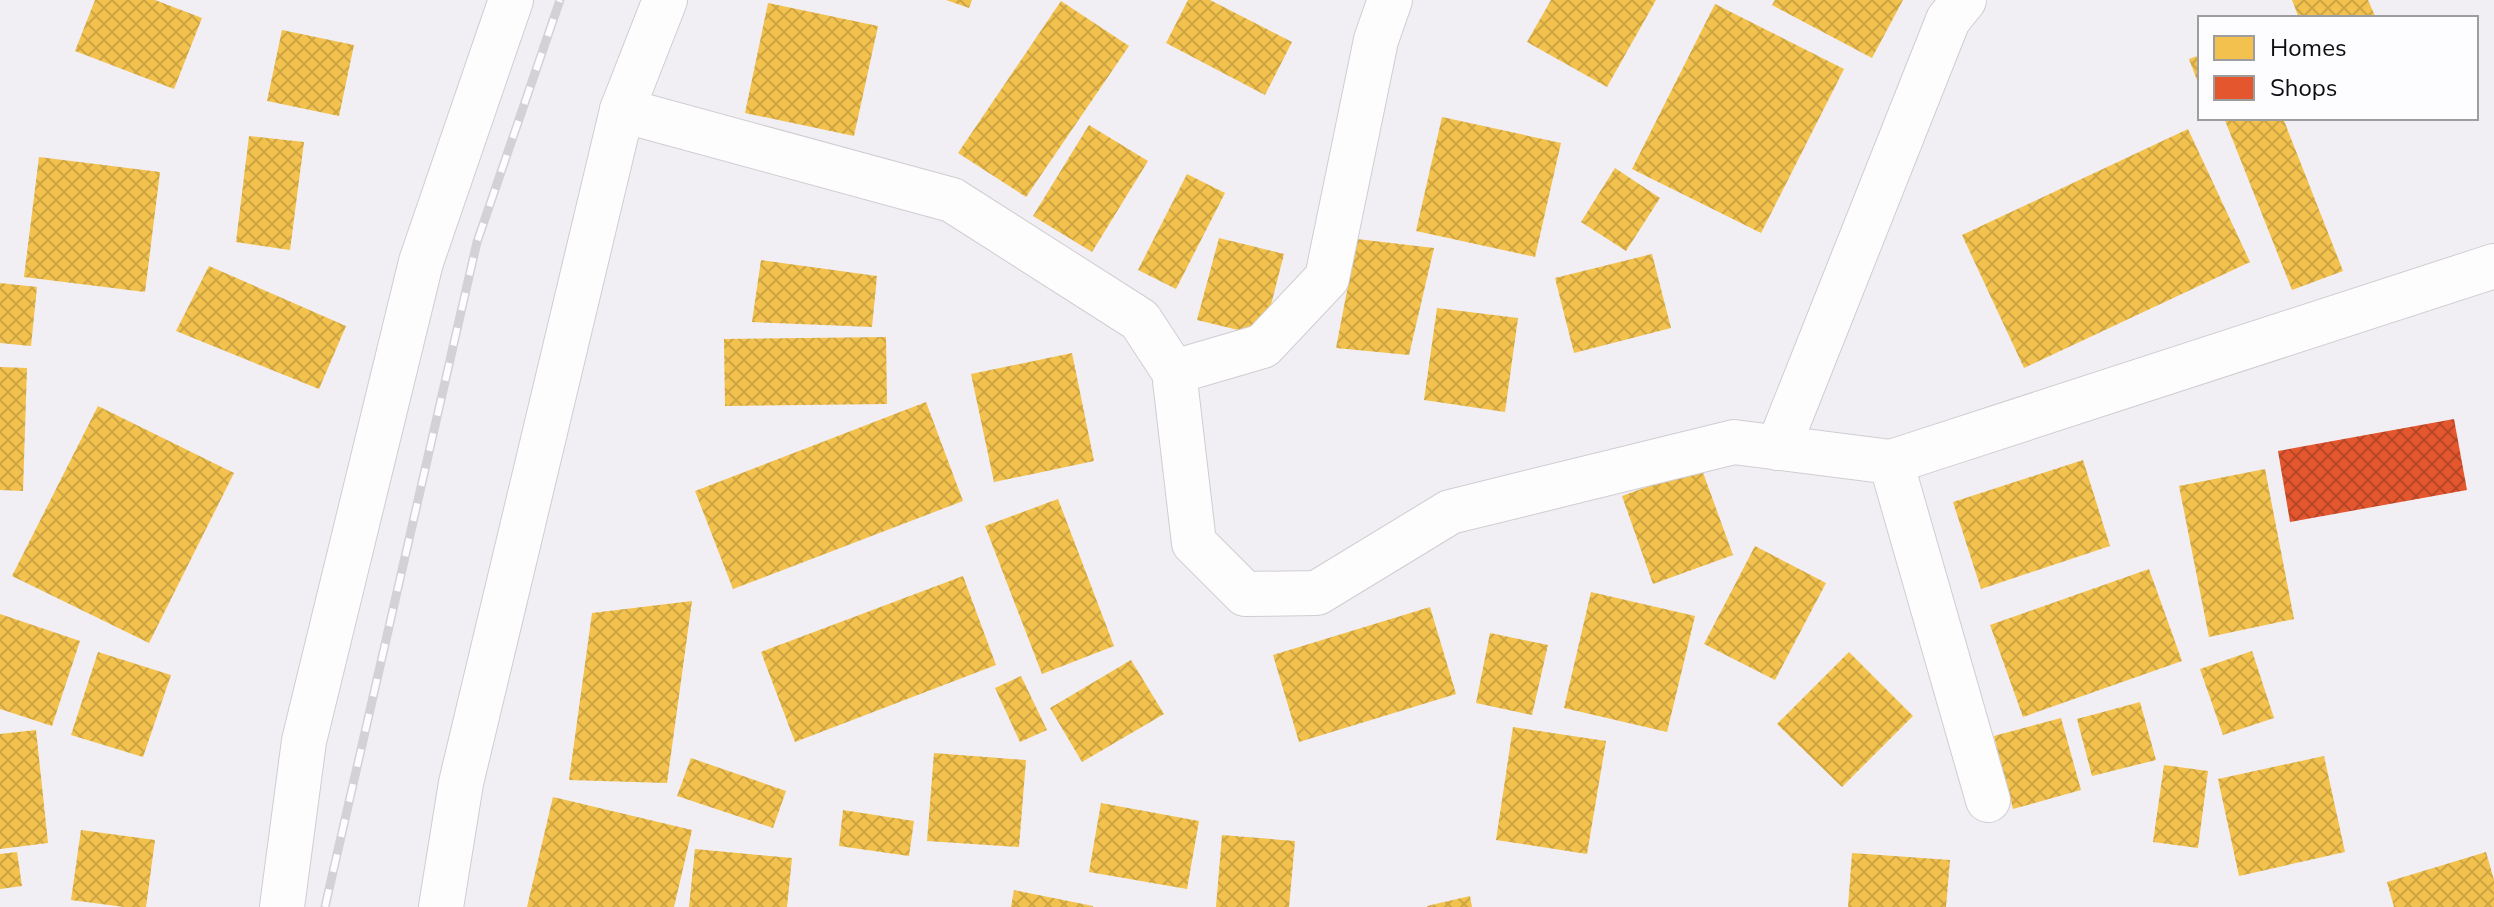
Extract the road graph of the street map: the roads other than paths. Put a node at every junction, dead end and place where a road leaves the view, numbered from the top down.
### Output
1 (511, 0) edge
2 (665, 0) edge
3 (1390, 0) edge
4 (1964, 0) edge
5 (622, 110) junction
6 (2494, 266) edge
7 (1174, 372) junction
8 (1778, 448) junction
9 (1891, 462) junction
10 (1988, 800) dead end
11 (282, 907) edge
12 (441, 907) edge

1 - 11 street
2 - 5 street
3 - 7 street
4 - 8 street
5 - 7 street
5 - 12 street
6 - 9 street
7 - 8 street
8 - 9 street
9 - 10 street

